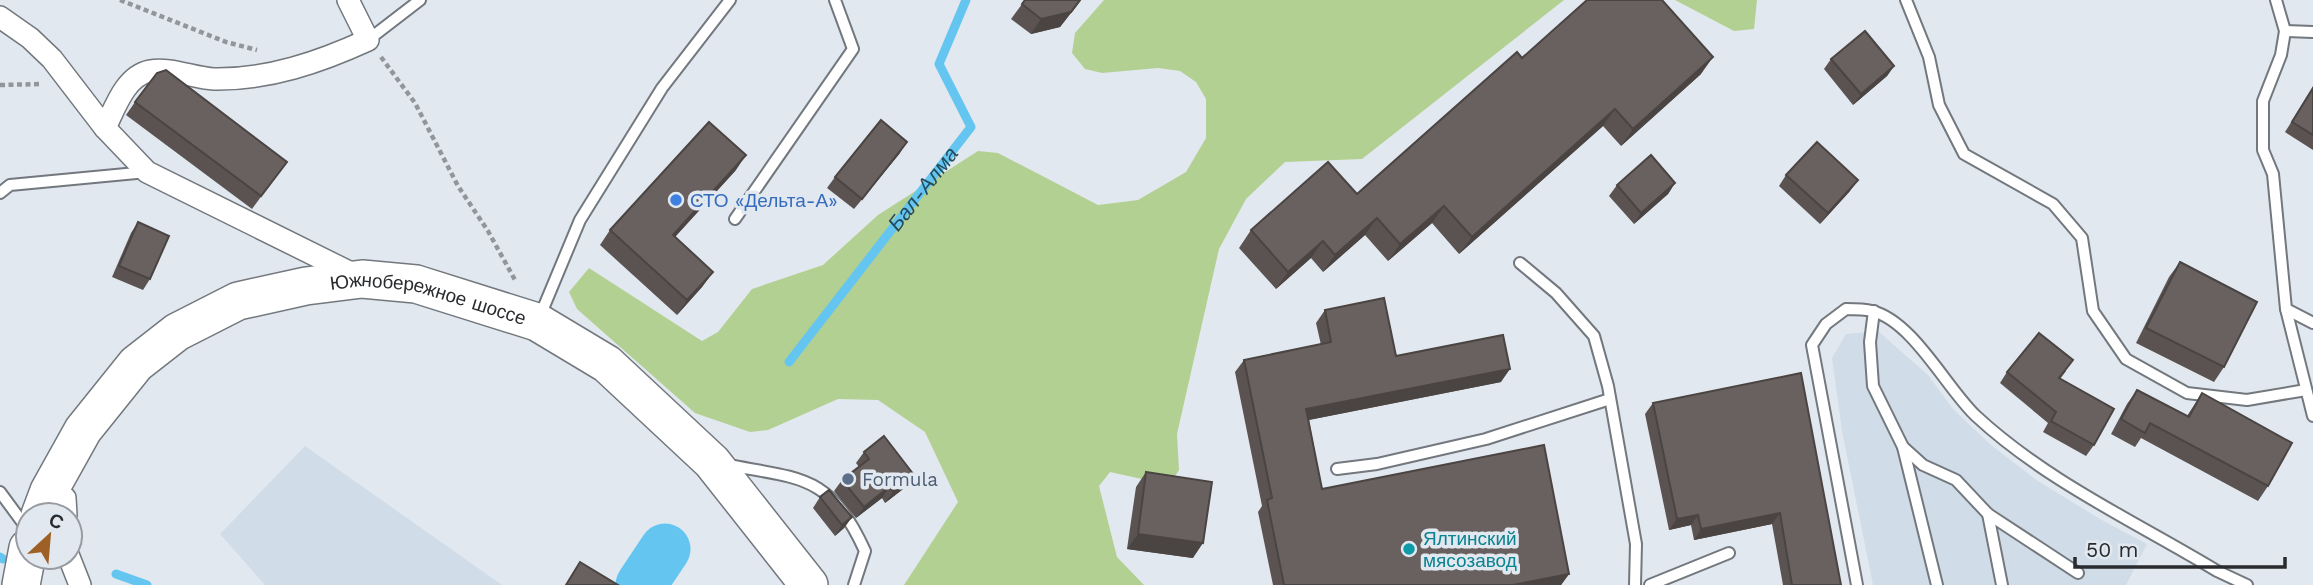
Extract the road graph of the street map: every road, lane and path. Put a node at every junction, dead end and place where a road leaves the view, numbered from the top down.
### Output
1 (120, 0) edge
2 (348, 0) edge
3 (420, 0) edge
4 (730, 0) edge
5 (835, 0) edge
6 (1906, 0) edge
7 (2276, 0) edge
8 (0, 17) edge
9 (2285, 31) junction
10 (2313, 32) edge
11 (368, 40) junction
12 (262, 51) dead end
13 (72, 84) junction
14 (0, 85) edge
15 (105, 128) junction
16 (147, 172) junction
17 (0, 192) edge
18 (735, 219) dead end
19 (1520, 263) dead end
20 (362, 279) junction
21 (2286, 309) junction
22 (1874, 311) junction
23 (537, 322) junction
24 (2313, 323) edge
25 (2306, 390) junction
26 (1610, 399) junction
27 (2313, 416) edge
28 (1903, 447) junction
29 (712, 462) junction
30 (1337, 469) dead end
31 (0, 492) edge
32 (58, 501) edge
33 (60, 501) edge
34 (14, 511) edge
35 (1988, 514) junction
36 (1729, 553) dead end
37 (2078, 573) dead end
38 (801, 585) edge
39 (809, 585) edge
40 (854, 585) edge
41 (1635, 585) edge
42 (1650, 585) edge
43 (1857, 585) edge
44 (1937, 585) edge
45 (2002, 585) edge
46 (2246, 585) edge

1 - 12 path
2 - 11 street
3 - 11 lane
4 - 23 lane
5 - 18 lane
6 - 25 lane
7 - 9 lane
8 - 13 street
9 - 10 lane
9 - 21 lane
11 - 15 street
11 - 23 path
13 - 14 path
13 - 15 street
15 - 16 street
16 - 17 lane
16 - 20 street
19 - 26 lane
20 - 23 highway, Южнобережное шоссе
20 - 32 highway, Южнобережное шоссе
21 - 24 lane
21 - 25 lane
22 - 28 lane
22 - 43 lane
22 - 46 lane
23 - 29 highway, Южнобережное шоссе
25 - 27 lane
26 - 30 lane
26 - 41 lane
28 - 35 lane
28 - 44 lane
29 - 39 highway, Южнобережное шоссе
29 - 40 lane
31 - 34 lane
33 - 38 highway, Южнобережное шоссе
35 - 37 lane
35 - 45 lane
36 - 42 lane

